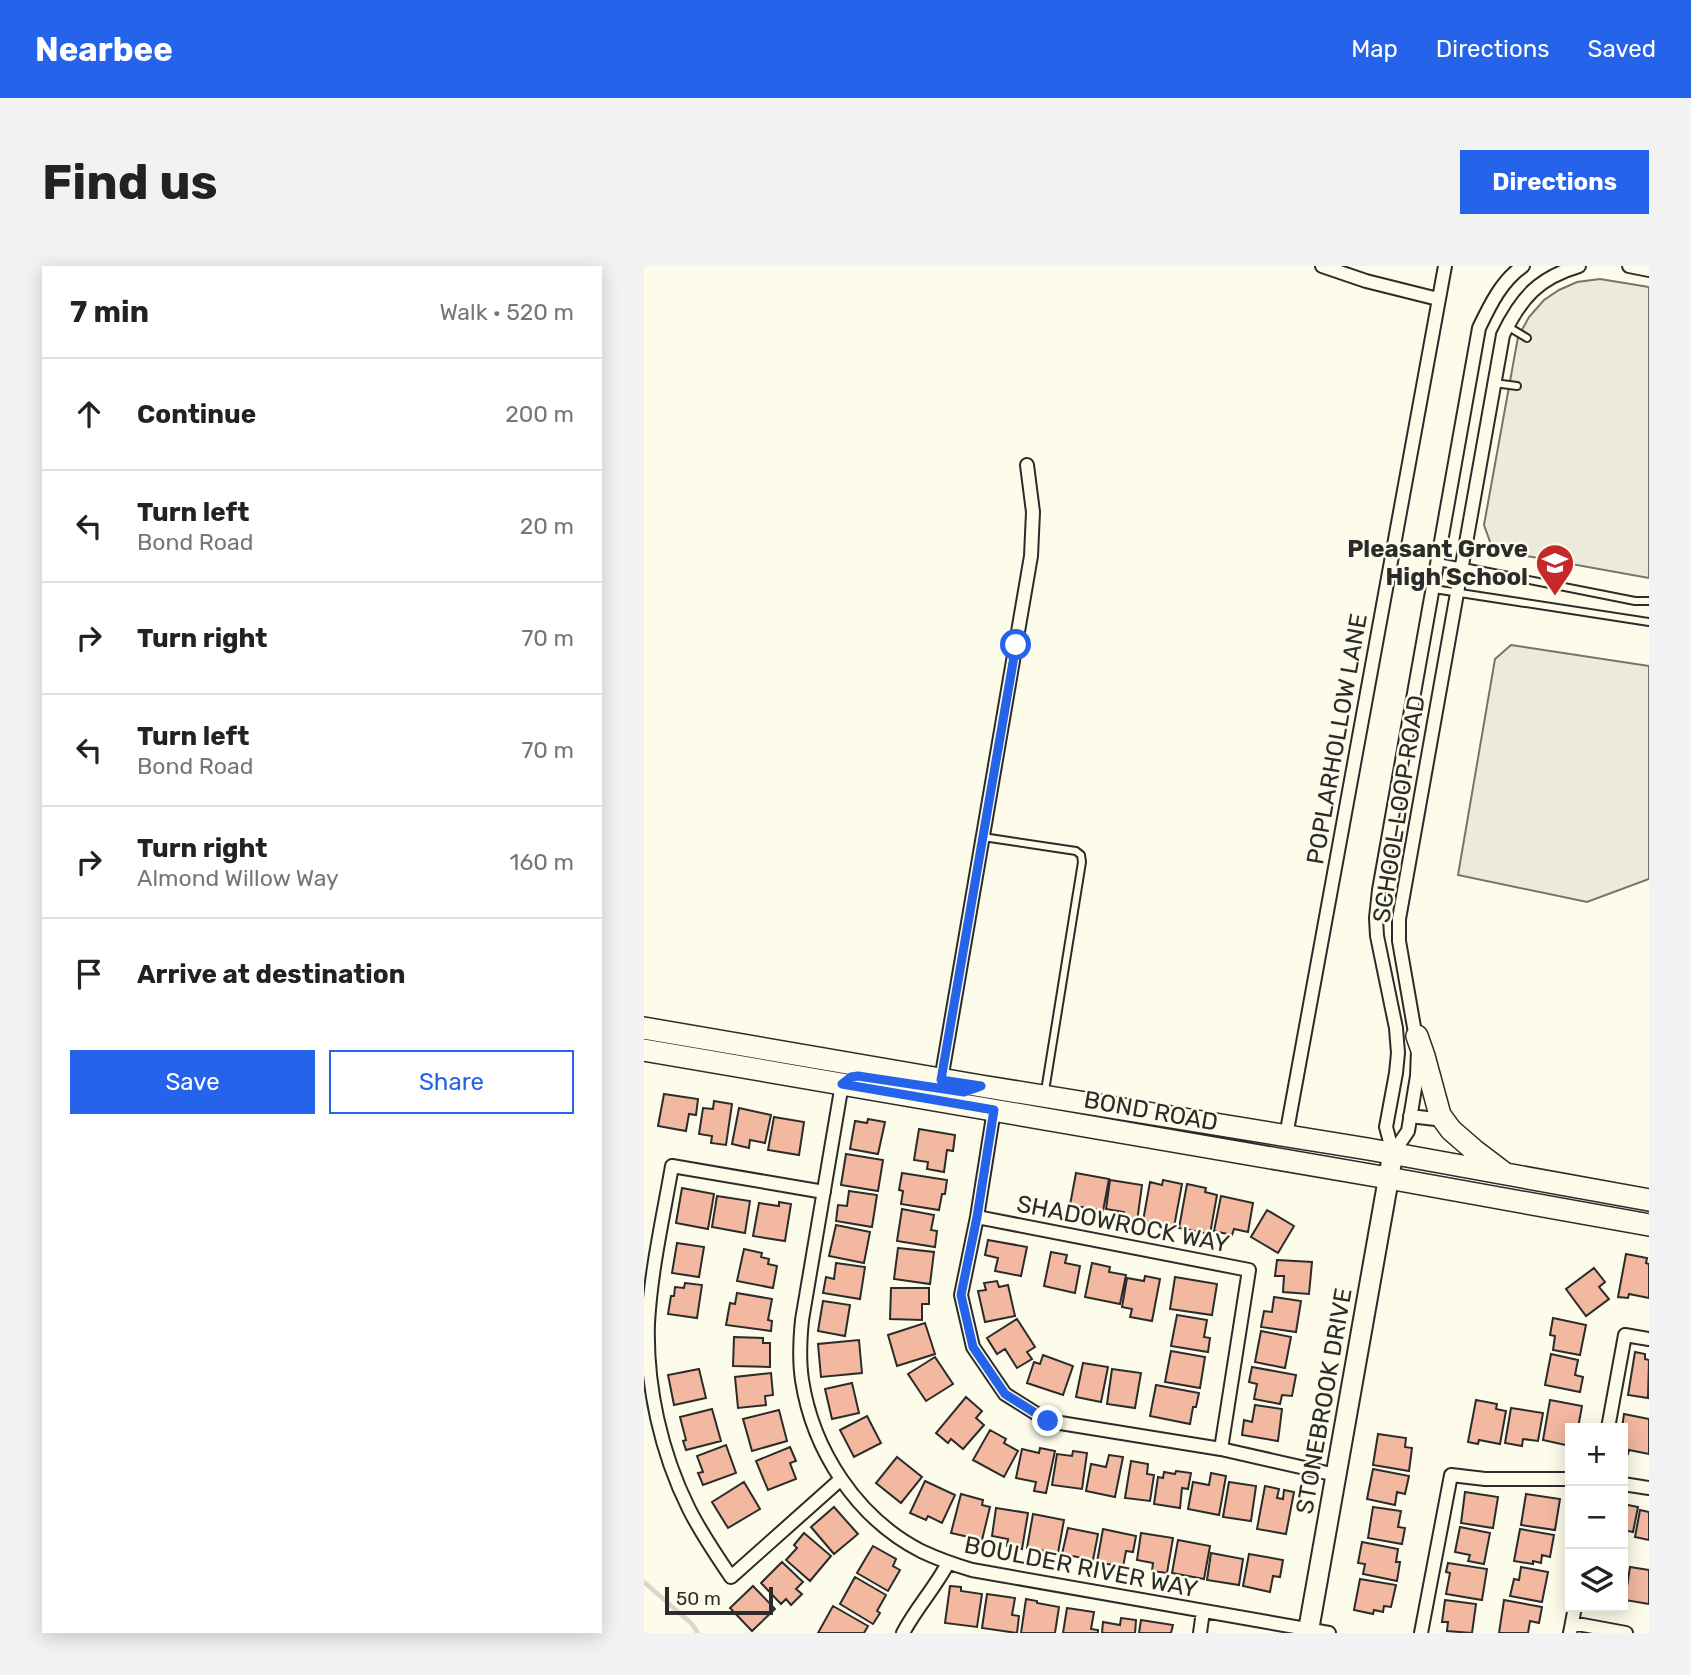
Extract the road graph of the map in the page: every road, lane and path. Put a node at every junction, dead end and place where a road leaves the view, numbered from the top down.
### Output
1 (1322, 266) edge
2 (1445, 266) edge
3 (1523, 266) edge
4 (1579, 266) edge
5 (1629, 266) edge
6 (1649, 270) edge
7 (1438, 299) junction
8 (1507, 326) junction
9 (1527, 338) dead end
10 (1494, 383) junction
11 (1517, 386) dead end
12 (1027, 465) dead end
13 (1438, 562) junction
14 (1462, 566) junction
15 (1434, 589) junction
16 (1458, 593) junction
17 (1649, 601) edge
18 (1649, 622) edge
19 (983, 836) junction
20 (644, 1028) edge
21 (1417, 1036) junction
22 (644, 1050) edge
23 (941, 1080) junction
24 (842, 1084) junction
25 (981, 1086) junction
26 (1044, 1097) junction
27 (994, 1110) junction
28 (1410, 1116) junction
29 (1444, 1120) junction
30 (1286, 1136) junction
31 (1393, 1153) junction
32 (1508, 1175) junction
33 (1388, 1178) junction
34 (824, 1192) junction
35 (1649, 1200) edge
36 (977, 1217) junction
37 (1649, 1225) edge
38 (1649, 1339) edge
39 (1609, 1423) edge
40 (1221, 1449) junction
41 (1336, 1475) junction
42 (841, 1479) junction
43 (1565, 1479) edge
44 (1628, 1485) edge
45 (1649, 1488) edge
46 (948, 1563) junction
47 (1203, 1611) junction
48 (1571, 1628) edge
49 (1309, 1631) edge
50 (903, 1633) edge
51 (1199, 1633) edge
52 (1329, 1633) edge
53 (1421, 1633) edge
54 (1626, 1633) edge

1 - 7 street
2 - 7 street, POPLARHOLLOW LANE
3 - 13 street, SCHOOL LOOP ROAD
4 - 8 street, SCHOOL LOOP ROAD
5 - 6 street
7 - 30 street, POPLARHOLLOW LANE
8 - 9 lane
8 - 10 street, SCHOOL LOOP ROAD
10 - 11 lane
10 - 14 street, SCHOOL LOOP ROAD
12 - 19 street
13 - 14 lane
13 - 15 street, SCHOOL LOOP ROAD
14 - 16 street, SCHOOL LOOP ROAD
14 - 17 lane
15 - 16 lane
15 - 31 street, SCHOOL LOOP ROAD
16 - 18 lane
16 - 21 street, SCHOOL LOOP ROAD
19 - 23 street
19 - 26 lane
20 - 23 main road, BOND ROAD
21 - 28 street, SCHOOL LOOP ROAD
21 - 29 main road
22 - 24 main road, BOND ROAD
23 - 25 main road, BOND ROAD
24 - 25 main road
24 - 27 main road, BOND ROAD
24 - 34 street, BOULDER RIVER WAY
25 - 26 main road, BOND ROAD
26 - 30 main road, BOND ROAD
27 - 33 main road, BOND ROAD
27 - 36 street
28 - 29 street
28 - 31 street, SCHOOL LOOP ROAD
29 - 32 main road
30 - 31 main road, BOND ROAD
31 - 32 main road, BOND ROAD
31 - 33 street, STONEBROOK DRIVE
32 - 35 main road, BOND ROAD
33 - 37 main road, BOND ROAD
33 - 41 street, STONEBROOK DRIVE
34 - 42 street, BOULDER RIVER WAY
34 - 42 street
36 - 40 street
36 - 40 street, SHADOWROCK WAY
38 - 39 street
40 - 41 street
41 - 49 street, STONEBROOK DRIVE
42 - 46 street, BOULDER RIVER WAY
43 - 53 street
44 - 45 street
46 - 47 street, BOULDER RIVER WAY
46 - 50 street
47 - 49 street, BOULDER RIVER WAY
47 - 51 street
48 - 54 street
49 - 52 street, BOULDER RIVER WAY

